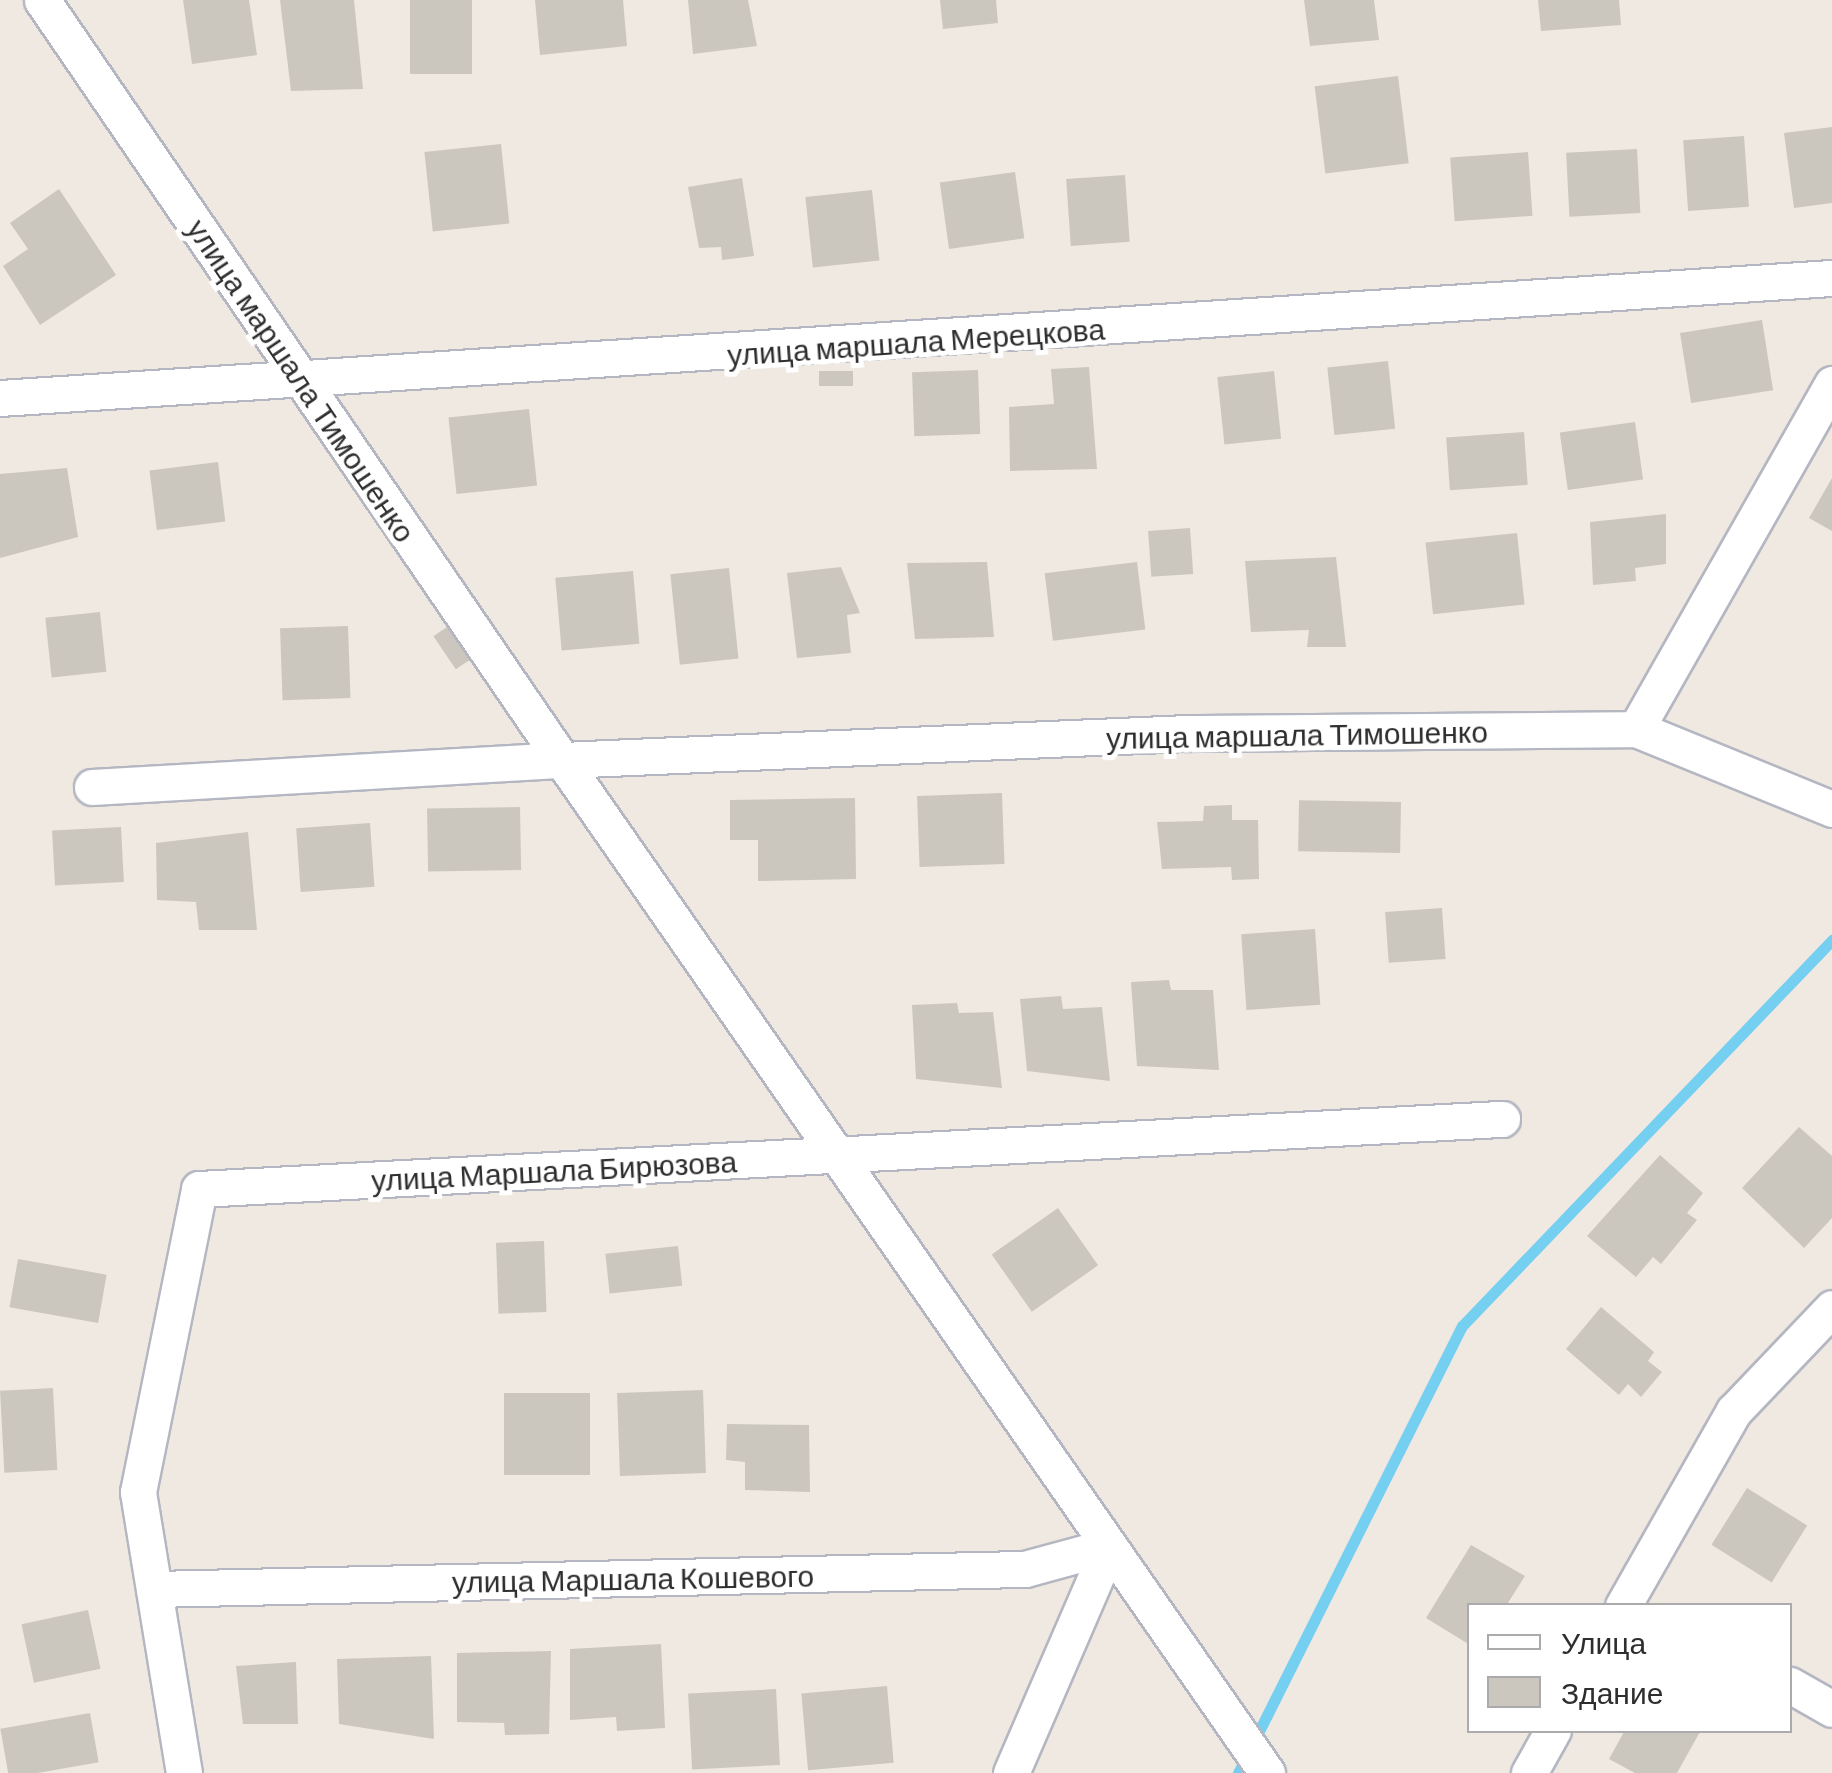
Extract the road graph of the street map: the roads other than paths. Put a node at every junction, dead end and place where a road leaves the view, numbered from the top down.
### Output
1 (42, 0) edge
2 (1832, 278) edge
3 (303, 380) junction
4 (1832, 384) edge
5 (0, 398) edge
6 (1636, 729) junction
7 (562, 760) junction
8 (92, 787) dead end
9 (1832, 809) edge
10 (1502, 1119) dead end
11 (836, 1155) junction
12 (1832, 1308) edge
13 (1109, 1546) junction
14 (154, 1589) junction
15 (1634, 1602) edge
16 (1792, 1686) edge
17 (1832, 1710) edge
18 (1550, 1733) edge
19 (1255, 1757) edge
20 (184, 1773) edge
21 (1010, 1773) edge
22 (1528, 1773) edge

1 - 3 street, улица маршала Тимошенко
2 - 3 street, улица маршала Мерецкова
3 - 5 street, улица маршала Мерецкова
3 - 7 street, улица маршала Тимошенко
4 - 6 street
6 - 7 street, улица маршала Тимошенко
6 - 9 street
7 - 8 street, улица маршала Тимошенко
7 - 11 street
10 - 11 street, улица Маршала Бирюзова
11 - 13 street
11 - 14 street, улица Маршала Бирюзова
12 - 15 street
13 - 14 street, улица Маршала Кошевого
13 - 19 street
13 - 21 street
14 - 20 street, улица Маршала Бирюзова
16 - 17 street
18 - 22 street

